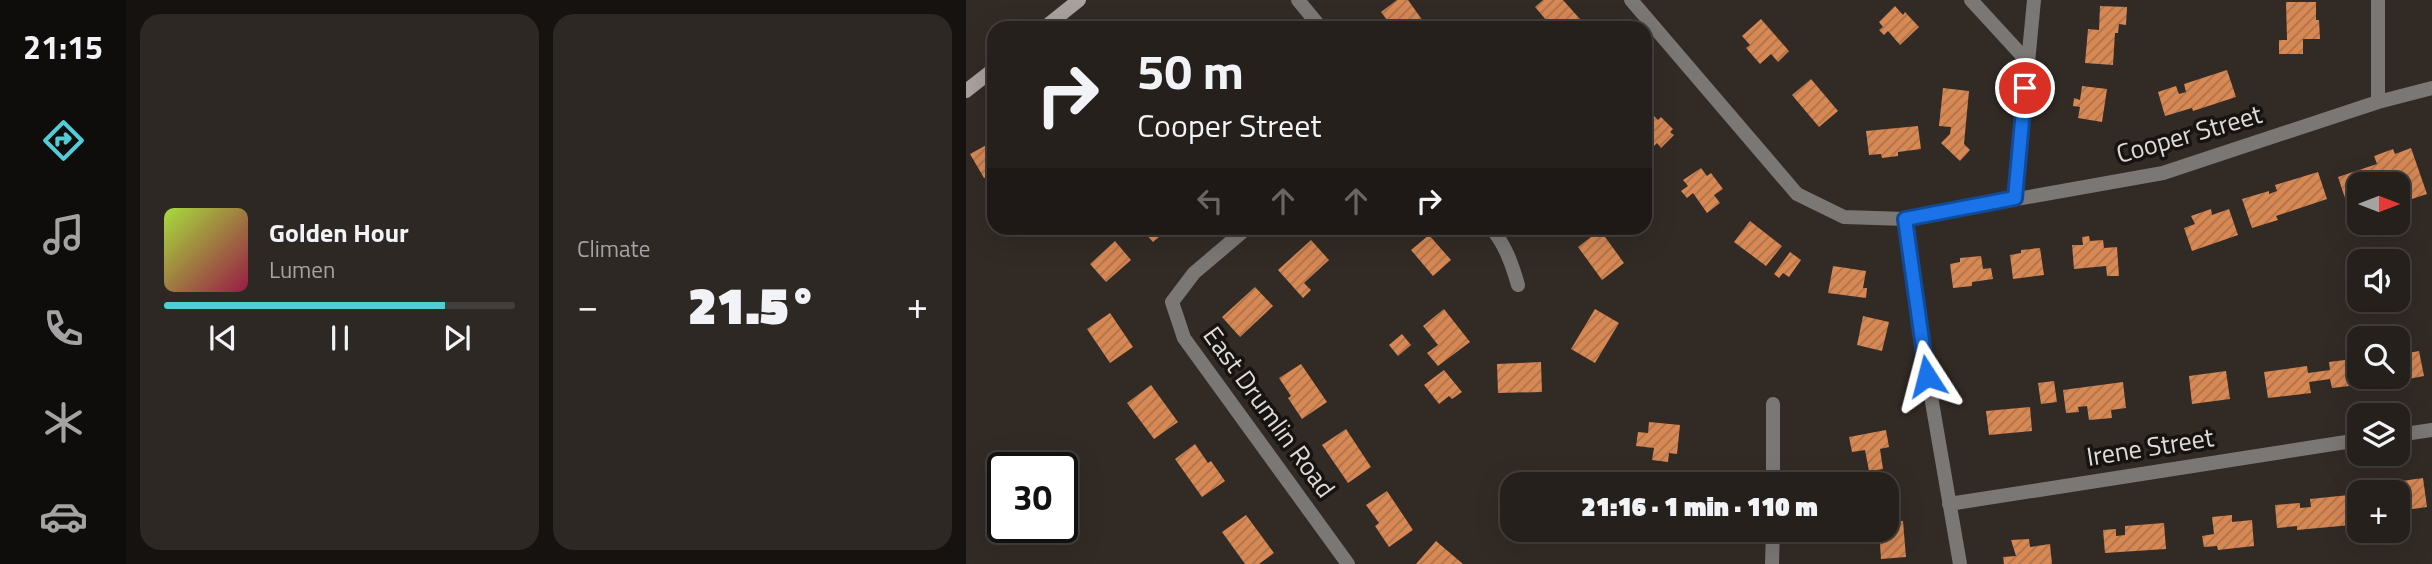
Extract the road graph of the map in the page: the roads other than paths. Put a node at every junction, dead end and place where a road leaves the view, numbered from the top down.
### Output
1 (1079, 0) edge
2 (1298, 0) edge
3 (1631, 0) edge
4 (1971, 0) edge
5 (2034, 0) edge
6 (2378, 0) edge
7 (1053, 21) edge
8 (1315, 21) edge
9 (1649, 21) edge
10 (1652, 25) edge
11 (2027, 61) junction
12 (987, 74) edge
13 (2432, 88) edge
14 (966, 91) edge
15 (2378, 102) junction
16 (2015, 198) junction
17 (1905, 219) junction
18 (1239, 235) edge
19 (1497, 235) edge
20 (1518, 285) dead end
21 (1773, 404) dead end
22 (2432, 430) edge
23 (2410, 433) edge
24 (2347, 442) edge
25 (1773, 472) edge
26 (1948, 503) junction
27 (1773, 542) edge
28 (1348, 564) edge
29 (1772, 564) edge
30 (1960, 564) edge

1 - 7 main road
2 - 8 street
3 - 9 street, Cooper Street
4 - 11 street
5 - 11 street
6 - 15 street
10 - 17 street, Cooper Street
11 - 16 street
12 - 14 main road
13 - 15 street, Cooper Street
15 - 16 street, Cooper Street
16 - 17 street, Cooper Street
17 - 26 street
18 - 28 street, East Drumlin Road
19 - 20 street
21 - 25 street
22 - 23 street
24 - 26 street, Irene Street
26 - 30 street
27 - 29 street

